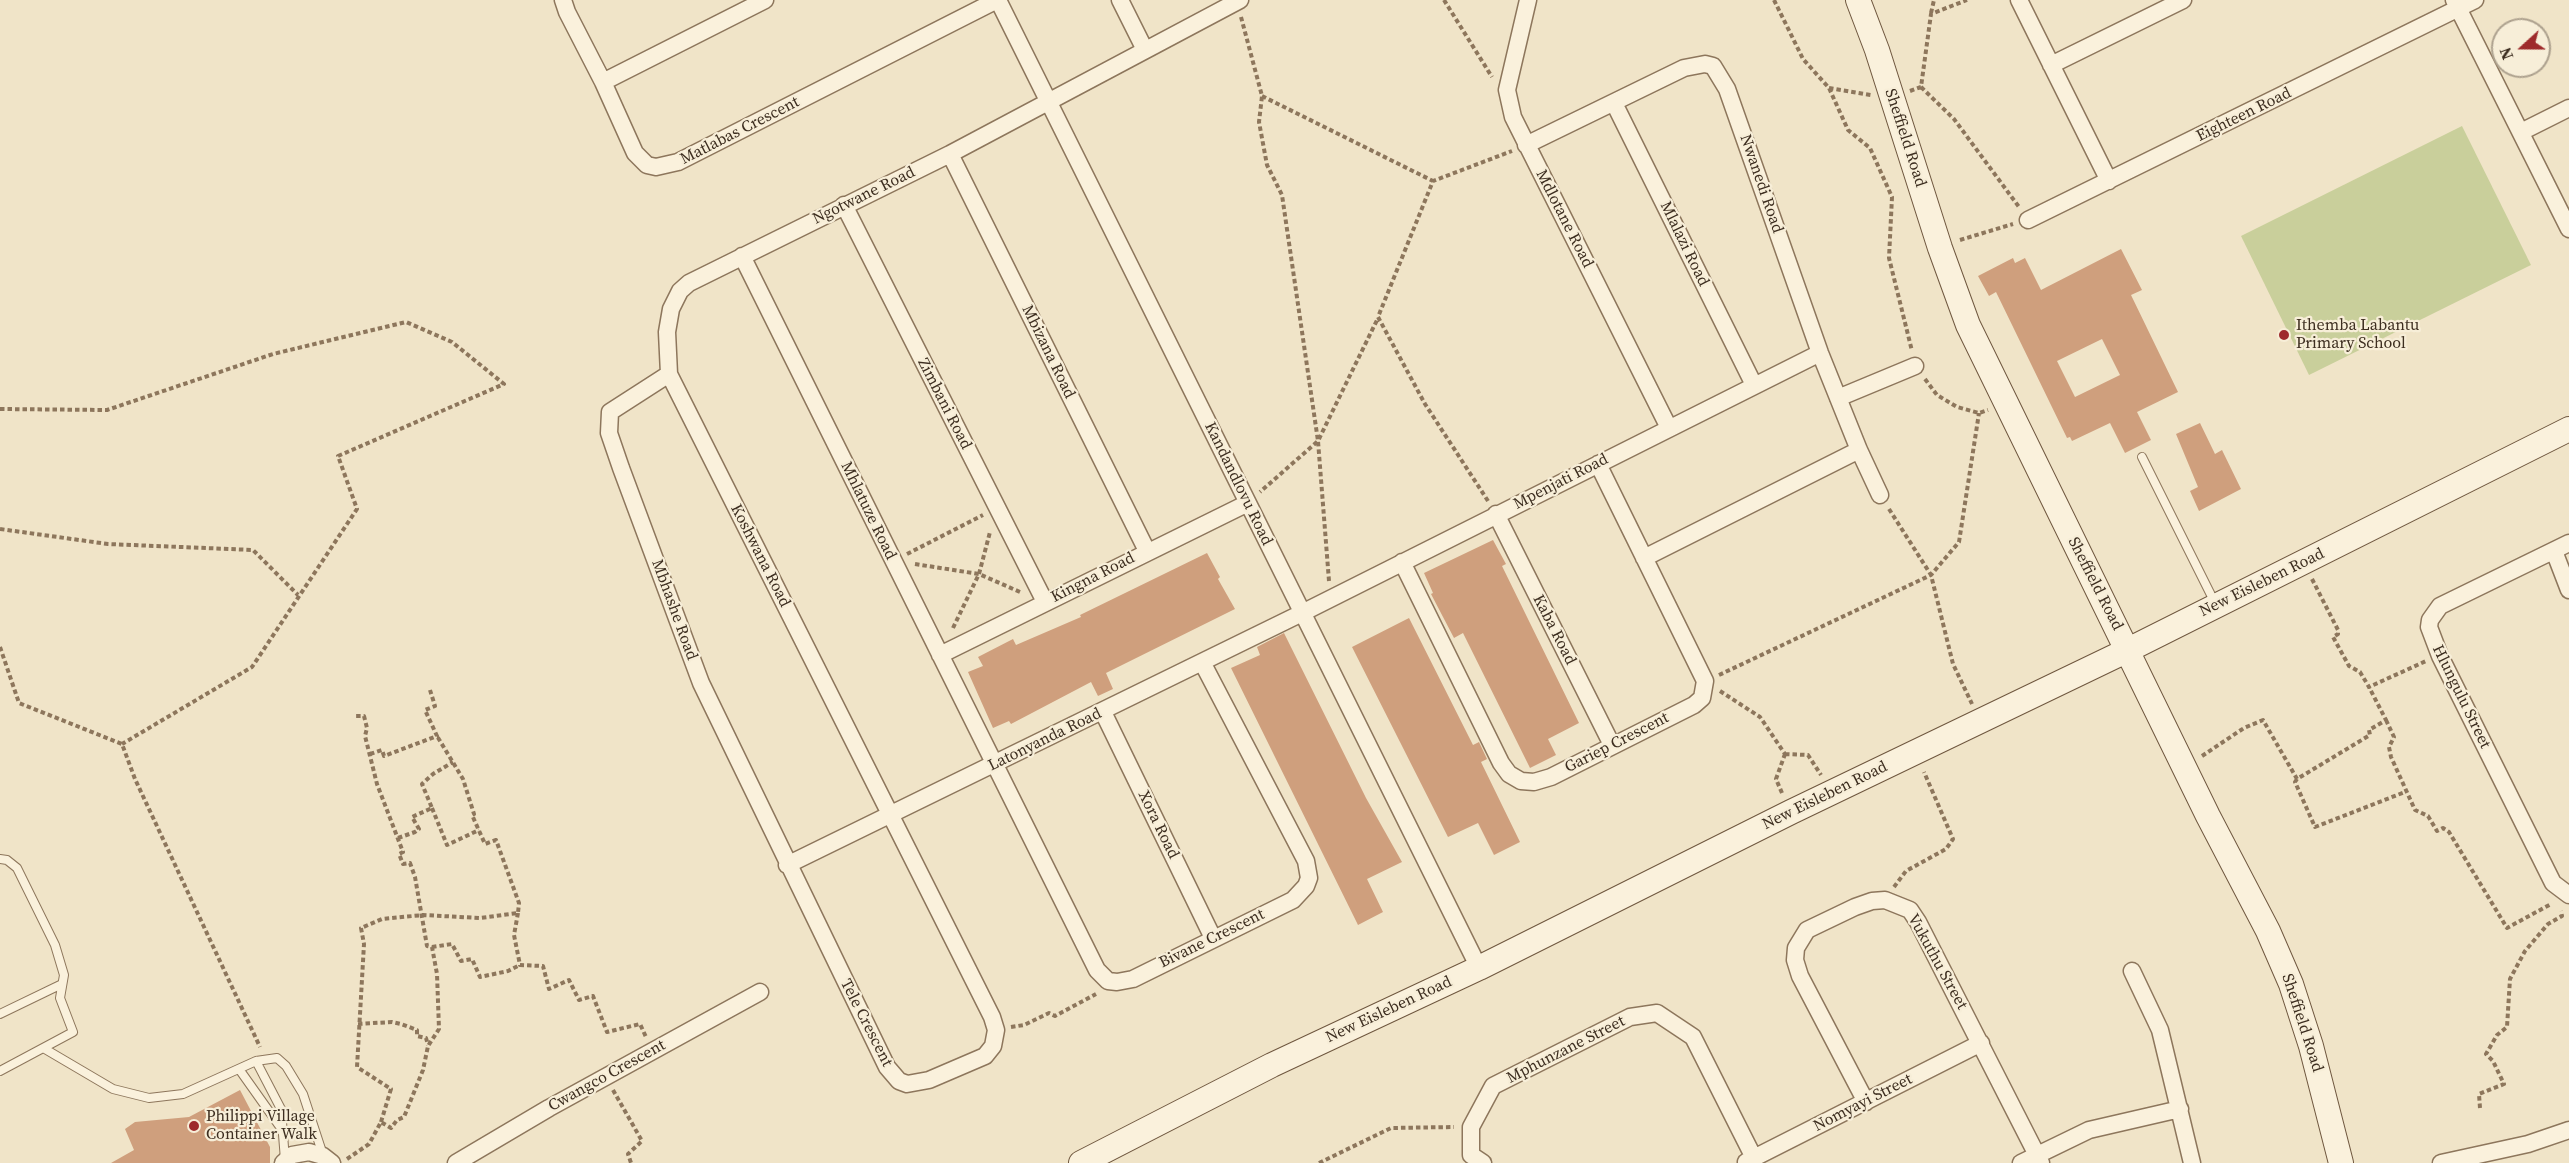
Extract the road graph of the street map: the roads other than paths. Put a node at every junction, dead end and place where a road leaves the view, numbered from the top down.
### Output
1 (563, 0) edge
2 (765, 0) edge
3 (998, 0) edge
4 (1120, 0) edge
5 (1528, 0) edge
6 (1858, 0) edge
7 (2019, 0) edge
8 (2182, 0) edge
9 (2475, 0) edge
10 (1238, 1) edge
11 (2456, 4) edge
12 (1145, 50) junction
13 (2051, 65) junction
14 (603, 82) junction
15 (1048, 102) junction
16 (1614, 103) junction
17 (2569, 108) edge
18 (2521, 132) junction
19 (1526, 146) junction
20 (950, 154) junction
21 (2109, 181) junction
22 (844, 205) junction
23 (2028, 220) road end
24 (2569, 229) edge
25 (742, 256) junction
26 (680, 291) joint
27 (1820, 353) junction
28 (1916, 366) road end
29 (669, 374) junction
30 (1754, 386) junction
31 (1838, 398) junction
32 (1669, 428) junction
33 (2569, 429) edge
34 (1859, 450) junction
35 (2142, 457) dead end
36 (1598, 464) junction
37 (1880, 495) road end
38 (1248, 503) junction
39 (1496, 514) junction
40 (2562, 547) edge
41 (1147, 551) junction
42 (1644, 558) junction
43 (1402, 562) junction
44 (2569, 590) edge
45 (1045, 602) junction
46 (2217, 606) junction
47 (1302, 613) junction
48 (2128, 650) junction
49 (940, 655) junction
50 (1202, 662) junction
51 (1103, 712) junction
52 (1612, 745) junction
53 (995, 764) junction
54 (890, 815) junction
55 (0, 859) edge
56 (787, 865) junction
57 (2569, 895) edge
58 (1213, 938) junction
59 (1479, 968) junction
60 (2132, 971) dead end
61 (62, 984) junction
62 (760, 992) dead end
63 (0, 1014) edge
64 (1981, 1043) junction
65 (45, 1049) junction
66 (256, 1061) junction
67 (239, 1069) junction
68 (0, 1071) edge
69 (1866, 1102) junction
70 (2180, 1109) junction
71 (2569, 1130) edge
72 (283, 1131) junction
73 (328, 1159) edge
74 (2039, 1159) edge
75 (1749, 1161) edge
76 (284, 1162) edge
77 (456, 1163) edge
78 (1081, 1163) edge
79 (1483, 1163) edge
80 (2021, 1163) edge
81 (2192, 1163) edge
82 (2341, 1163) edge
83 (2441, 1163) edge

1 - 14 street, Matlabas Crescent
2 - 14 street
3 - 14 street, Matlabas Crescent
3 - 15 street, Kandandlovu Road
4 - 12 street
5 - 19 street, Mdlotane Road
6 - 48 main road, Sheffield Road
7 - 13 street
8 - 13 street
9 - 11 street, Eighteen Road
10 - 12 street, Ngotwane Road
11 - 18 street
11 - 21 street, Eighteen Road
12 - 15 street, Ngotwane Road
13 - 21 street
15 - 20 street, Ngotwane Road
15 - 38 street, Kandandlovu Road
16 - 19 street, Nwanedi Road
16 - 27 street, Nwanedi Road
16 - 30 street, Mlalazi Road
17 - 18 street
18 - 24 street
19 - 32 street, Mdlotane Road
20 - 22 street, Ngotwane Road
20 - 41 street, Mbizana Road
21 - 23 street, Eighteen Road
22 - 25 street, Ngotwane Road
22 - 45 street, Zimbani Road
25 - 26 street, Ngotwane Road
25 - 49 street, Mhlatuze Road
26 - 29 street, Koshwana Road
27 - 30 street, Mpenjati Road
27 - 31 street, Nwanedi Road
28 - 31 street
29 - 54 street, Koshwana Road
29 - 56 street, Mbhashe Road
30 - 32 street, Mpenjati Road
31 - 34 street, Nwanedi Road
32 - 36 street, Mpenjati Road
33 - 46 main road, New Eisleben Road
34 - 37 street, Nwanedi Road
34 - 42 street
35 - 46 lane
36 - 39 street, Mpenjati Road
36 - 42 street
38 - 41 street, Kingna Road
38 - 47 street, Kandandlovu Road
39 - 43 street, Mpenjati Road
39 - 52 street, Kaba Road
40 - 44 street, Hlungulu Street
40 - 57 street, Hlungulu Street
41 - 45 street, Kingna Road
42 - 52 street, Gariep Crescent
43 - 47 street, Mpenjati Road
43 - 52 street, Gariep Crescent
45 - 49 street, Kingna Road
46 - 48 main road, New Eisleben Road
47 - 50 street, Latonyanda Road
47 - 59 street, Kandandlovu Road
48 - 59 main road, New Eisleben Road
48 - 82 main road, Sheffield Road
49 - 53 street, Mhlatuze Road
50 - 51 street, Latonyanda Road
50 - 58 street, Bivane Crescent
51 - 53 street, Latonyanda Road
51 - 58 street, Xora Road
53 - 54 street, Latonyanda Road
53 - 58 street, Bivane Crescent
54 - 56 street, Latonyanda Road
54 - 56 street, Tele Crescent
55 - 61 lane
59 - 78 main road, New Eisleben Road
60 - 70 street
61 - 63 lane
61 - 65 lane
62 - 77 street, Cwangco Crescent
64 - 69 street, Nomyayi Street
64 - 69 street, Vukuthu Street
64 - 74 street, Vukuthu Street
65 - 67 lane
65 - 68 lane
66 - 67 lane
66 - 72 lane
66 - 73 lane
67 - 72 lane
69 - 75 street, Nomyayi Street
70 - 74 street
70 - 81 street
71 - 83 street
72 - 76 lane
73 - 76 street
74 - 80 street
75 - 79 street, Mphunzane Street

